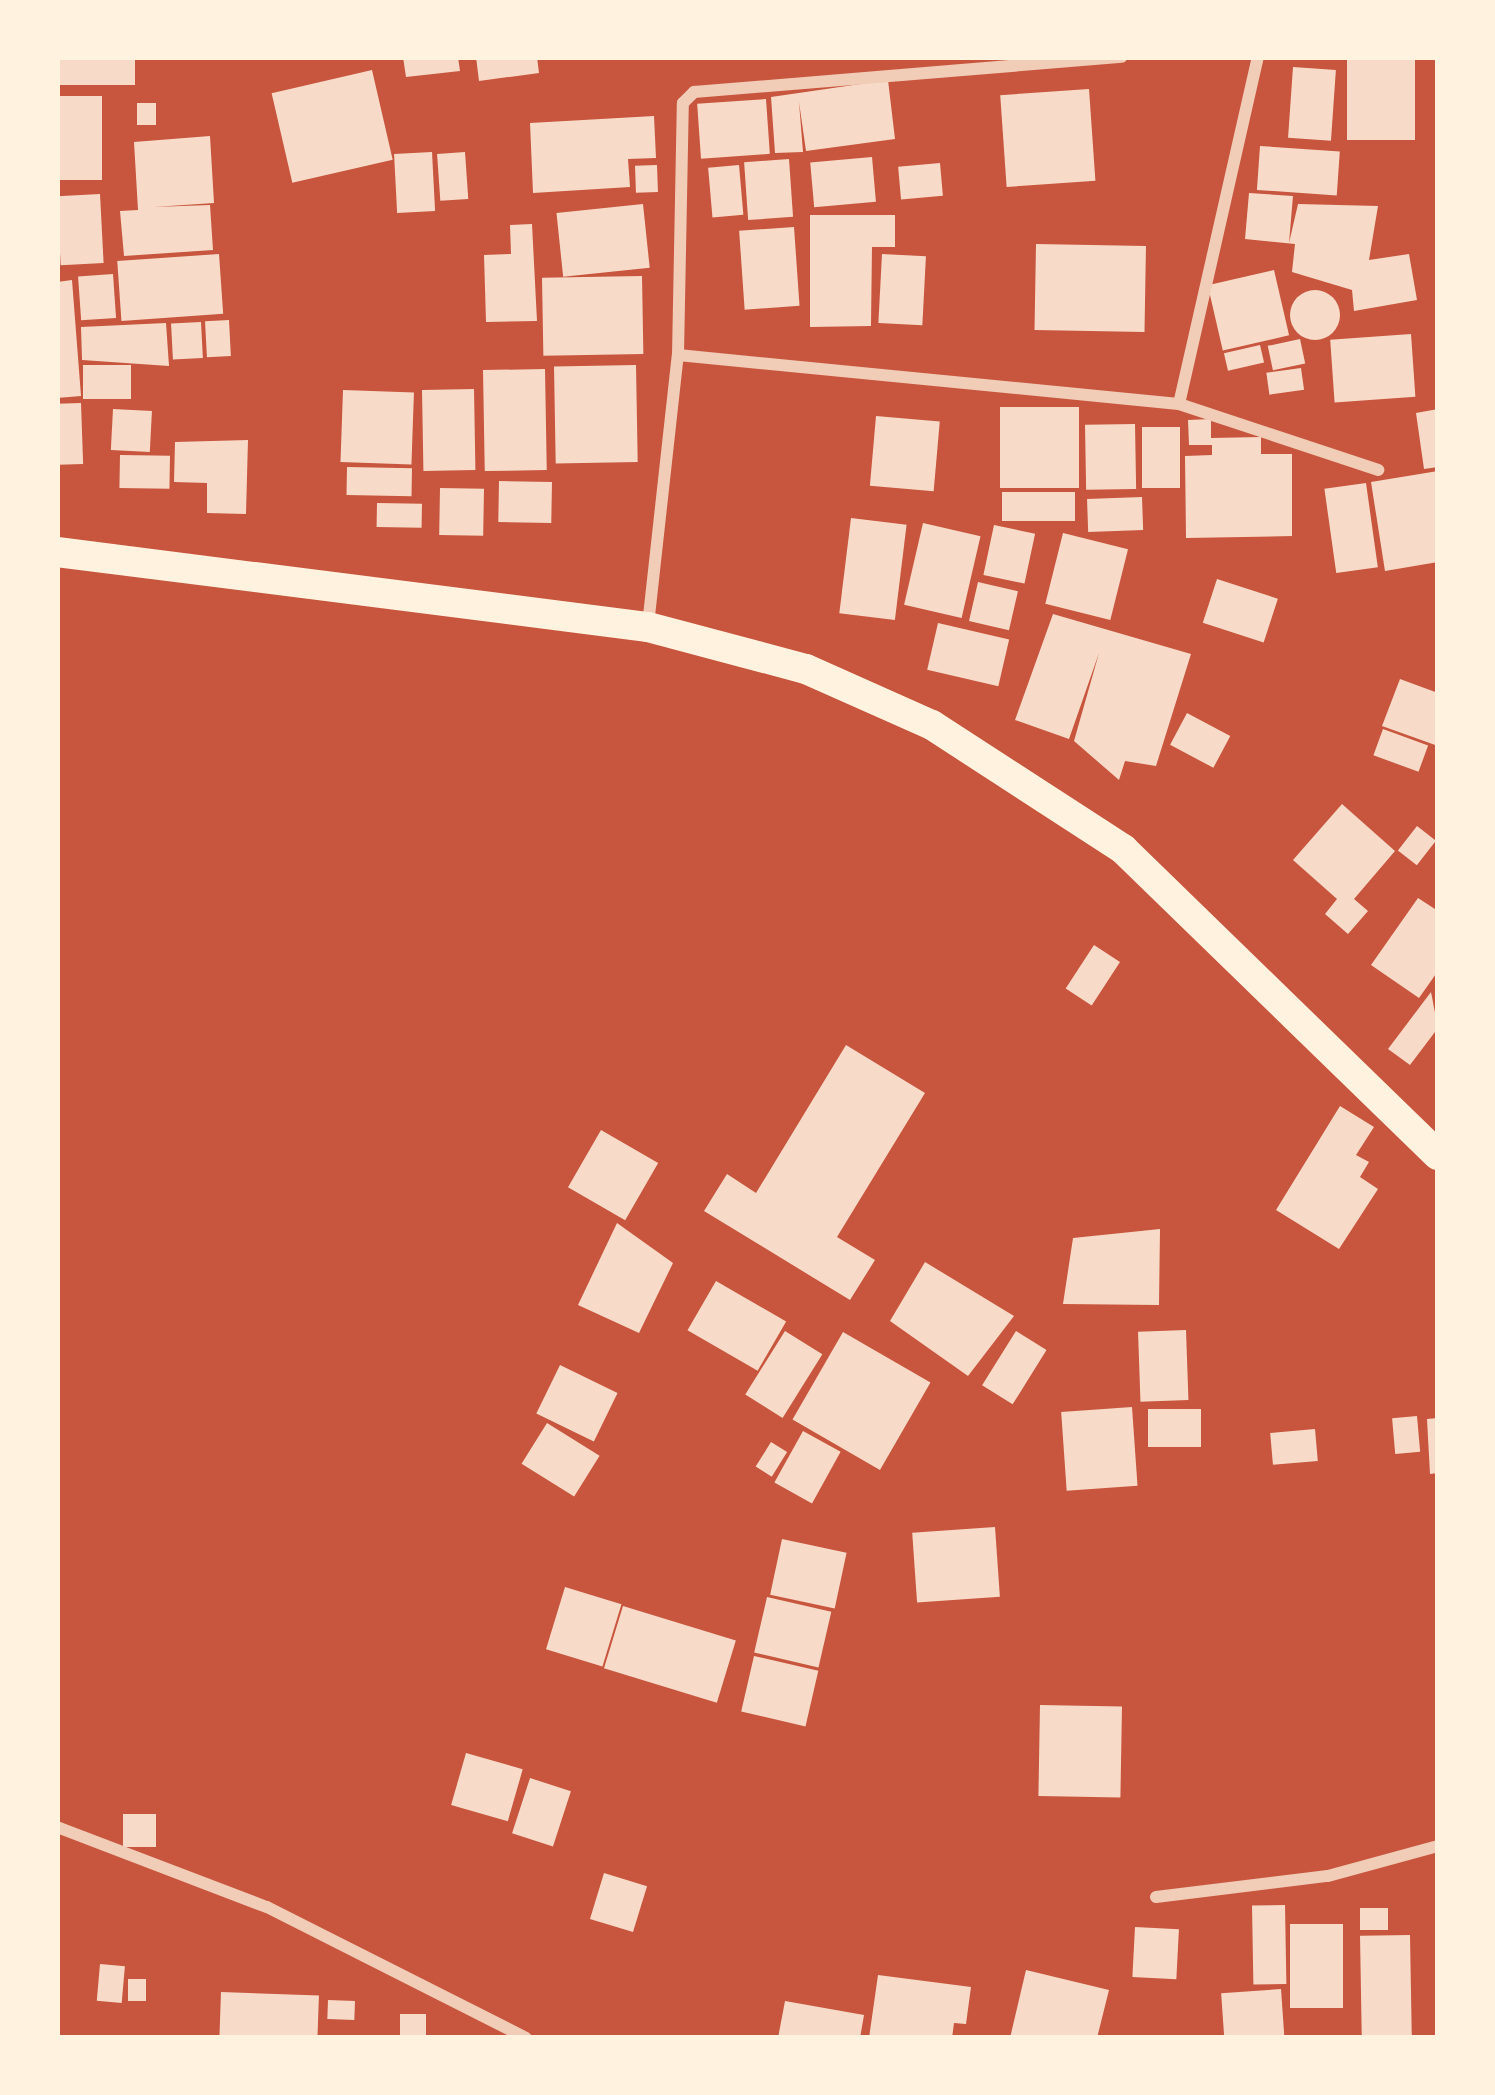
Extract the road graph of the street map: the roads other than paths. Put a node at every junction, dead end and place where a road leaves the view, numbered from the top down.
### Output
1 (1122, 57) edge
2 (1258, 57) edge
3 (678, 355) junction
4 (1179, 404) junction
5 (1378, 470) dead end
6 (57, 552) edge
7 (648, 627) junction
8 (1438, 1155) edge
9 (57, 1827) edge
10 (1438, 1846) edge
11 (1156, 1897) dead end
12 (526, 2038) edge

1 - 3 street
2 - 4 street
3 - 4 street
3 - 7 street
4 - 5 street
6 - 7 main road
7 - 8 main road
9 - 12 street
10 - 11 street

